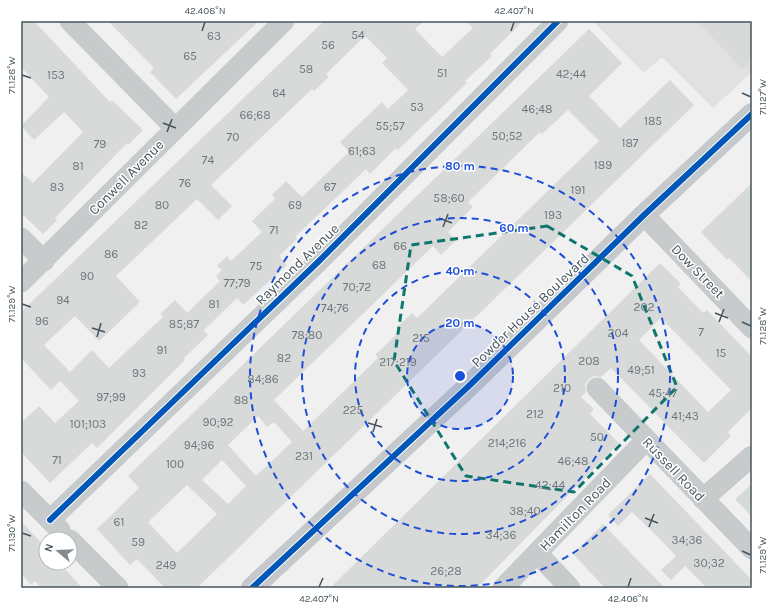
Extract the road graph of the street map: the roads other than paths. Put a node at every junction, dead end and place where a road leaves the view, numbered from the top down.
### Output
1 (70, 21) edge
2 (284, 21) edge
3 (558, 21) edge
4 (752, 114) edge
5 (175, 128) junction
6 (644, 215) junction
7 (21, 238) edge
8 (44, 260) junction
9 (21, 282) edge
10 (752, 328) edge
11 (597, 388) dead end
12 (646, 440) junction
13 (752, 456) edge
14 (21, 492) edge
15 (703, 499) junction
16 (50, 520) junction
17 (62, 531) edge
18 (78, 547) edge
19 (752, 549) edge
20 (537, 553) junction
21 (118, 588) edge
22 (252, 588) edge
23 (503, 588) edge
24 (570, 588) edge

1 - 5 street
2 - 5 street, Conwell Avenue
3 - 16 street, Raymond Avenue
4 - 6 main road, Powder House Boulevard
5 - 8 street, Conwell Avenue
6 - 10 street, Dow Street
6 - 22 main road, Powder House Boulevard
7 - 8 street
8 - 9 street, Conwell Avenue
11 - 12 street, Russell Road
12 - 15 street, Russell Road
12 - 20 street, Hamilton Road
13 - 15 street
14 - 16 street
15 - 19 street, Russell Road
16 - 17 street
18 - 21 street
20 - 23 street, Hamilton Road
20 - 24 street

